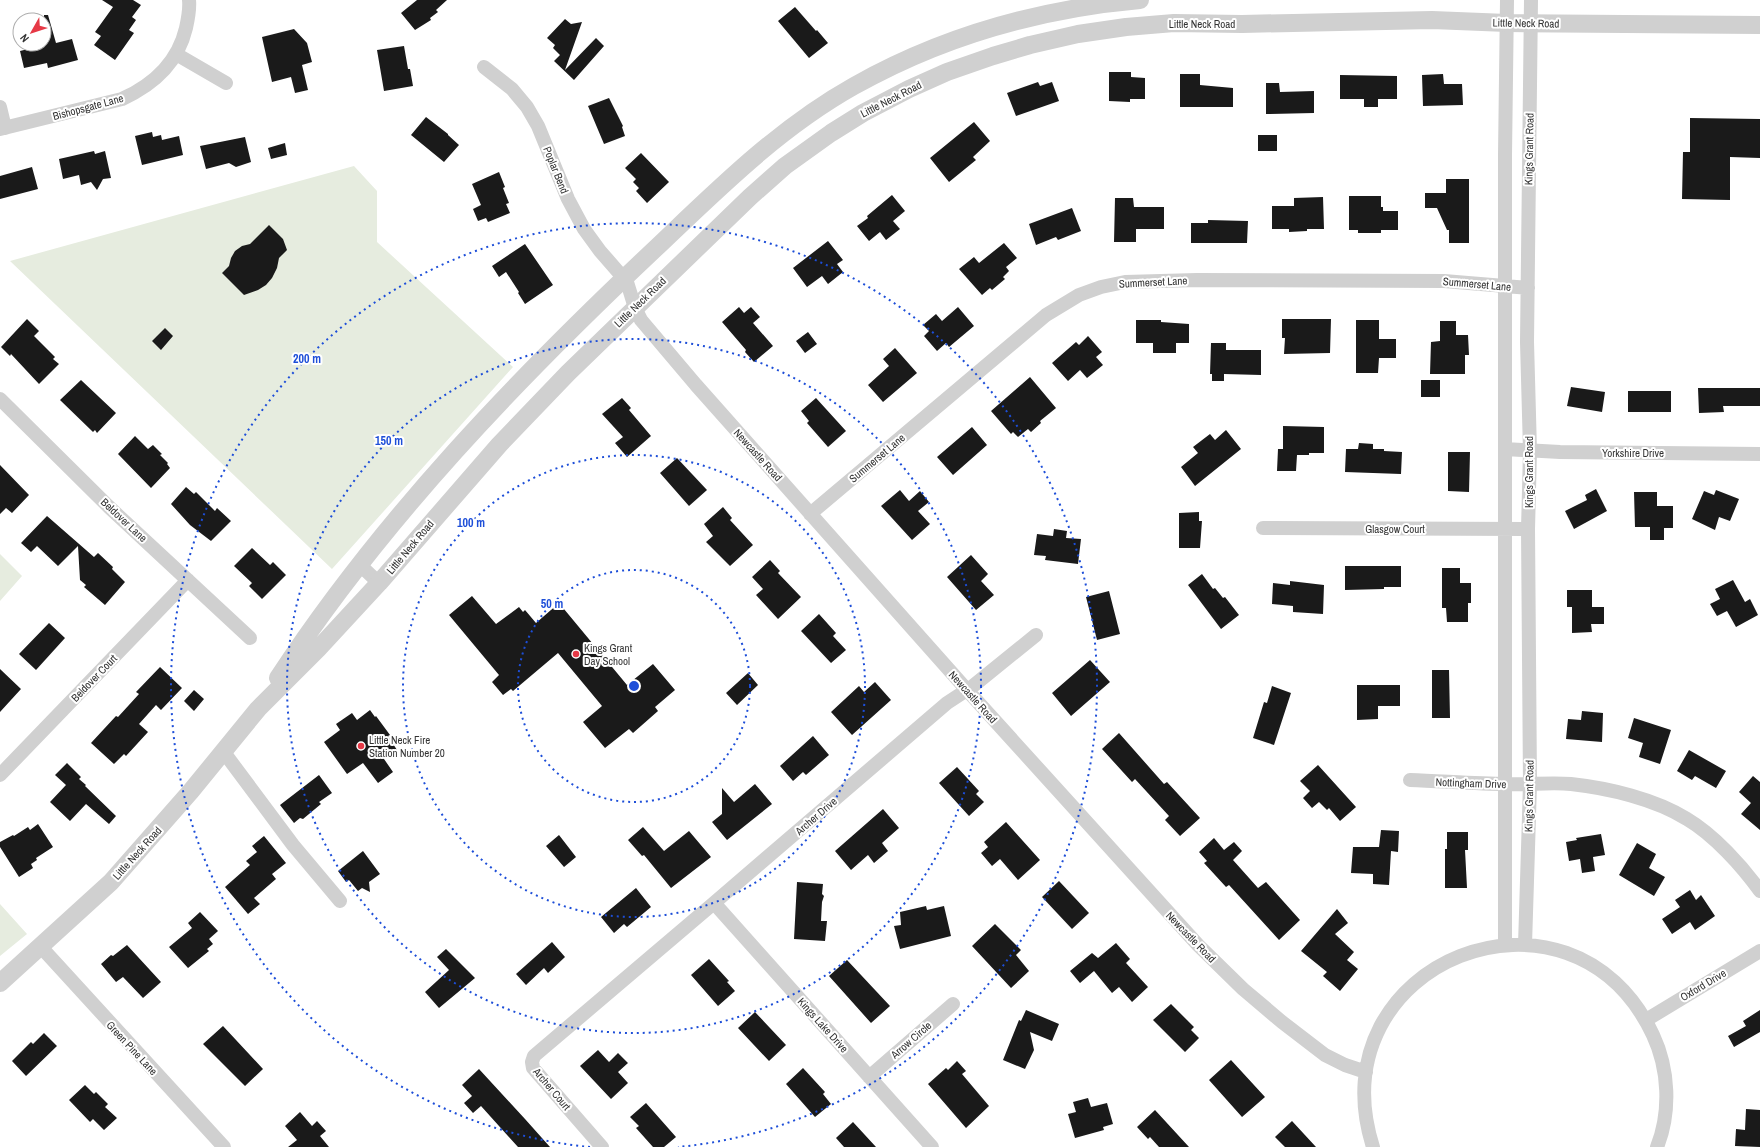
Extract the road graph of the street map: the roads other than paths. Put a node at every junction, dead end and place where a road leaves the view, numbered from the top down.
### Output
1 (189, 0) edge
2 (1140, 0) edge
3 (1507, 0) edge
4 (1530, 0) edge
5 (1506, 23) junction
6 (1530, 23) junction
7 (1760, 26) edge
8 (176, 54) junction
9 (484, 67) dead end
10 (226, 83) dead end
11 (0, 107) edge
12 (2, 129) edge
13 (624, 278) junction
14 (1505, 287) junction
15 (1528, 288) junction
16 (635, 308) junction
17 (0, 399) edge
18 (1505, 449) junction
19 (1530, 451) junction
20 (1760, 454) edge
21 (810, 514) junction
22 (1262, 528) dead end
23 (1505, 529) junction
24 (1528, 529) junction
25 (360, 565) junction
26 (188, 580) junction
27 (379, 584) junction
28 (1036, 635) dead end
29 (250, 638) dead end
30 (967, 690) junction
31 (258, 709) junction
32 (223, 751) junction
33 (0, 776) edge
34 (1410, 780) dead end
35 (1505, 784) junction
36 (1530, 784) junction
37 (1760, 891) edge
38 (340, 901) dead end
39 (714, 903) junction
40 (1505, 945) junction
41 (1525, 945) junction
42 (41, 947) junction
43 (1760, 951) edge
44 (0, 983) edge
45 (598, 1001) joint
46 (954, 1004) dead end
47 (1646, 1020) junction
48 (1366, 1072) junction
49 (869, 1077) junction
50 (224, 1147) edge
51 (602, 1147) edge
52 (932, 1147) edge
53 (1373, 1147) edge
54 (1657, 1147) edge

1 - 8 street, Bishopsgate Lane
2 - 13 street, Little Neck Road
3 - 5 street, Kings Grant Road
4 - 6 street, Kings Grant Road
5 - 6 street, Little Neck Road
5 - 14 street, Kings Grant Road
5 - 16 street, Little Neck Road
6 - 7 street, Little Neck Road
6 - 15 street, Kings Grant Road
8 - 10 street
8 - 12 street, Bishopsgate Lane
9 - 13 street, Poplar Bend
11 - 12 street
13 - 16 street, Newcastle Road
13 - 25 street, Little Neck Road
14 - 15 street, Summerset Lane
14 - 18 street, Kings Grant Road
14 - 21 street, Summerset Lane
15 - 19 street, Kings Grant Road
16 - 21 street, Newcastle Road
16 - 27 street, Little Neck Road
17 - 26 street, Beldover Lane
18 - 19 street, Yorkshire Drive
18 - 23 street, Kings Grant Road
19 - 20 street, Yorkshire Drive
19 - 24 street, Kings Grant Road
21 - 30 street, Newcastle Road
22 - 23 street, Glasgow Court
23 - 24 street, Glasgow Court
23 - 35 street, Kings Grant Road
24 - 36 street, Kings Grant Road
25 - 27 street
25 - 31 street, Little Neck Road
26 - 29 street, Beldover Lane
26 - 33 street, Beldover Court
27 - 31 street, Little Neck Road
28 - 30 street, Archer Drive
30 - 39 street, Archer Drive
30 - 48 street, Newcastle Road
31 - 32 street, Little Neck Road
32 - 38 street
32 - 42 street, Little Neck Road
34 - 35 street, Nottingham Drive
35 - 36 street, Nottingham Drive
35 - 40 street, Kings Grant Road
36 - 37 street, Nottingham Drive
36 - 41 street, Kings Grant Road
39 - 45 street, Archer Drive
39 - 49 street, Kings Lake Drive
40 - 41 street
40 - 48 street
41 - 47 street
42 - 44 street, Little Neck Road
42 - 50 street, Green Pine Lane
43 - 47 street, Oxford Drive
45 - 51 street, Archer Court
46 - 49 street, Arrow Circle
47 - 54 street
48 - 53 street
49 - 52 street, Kings Lake Drive

